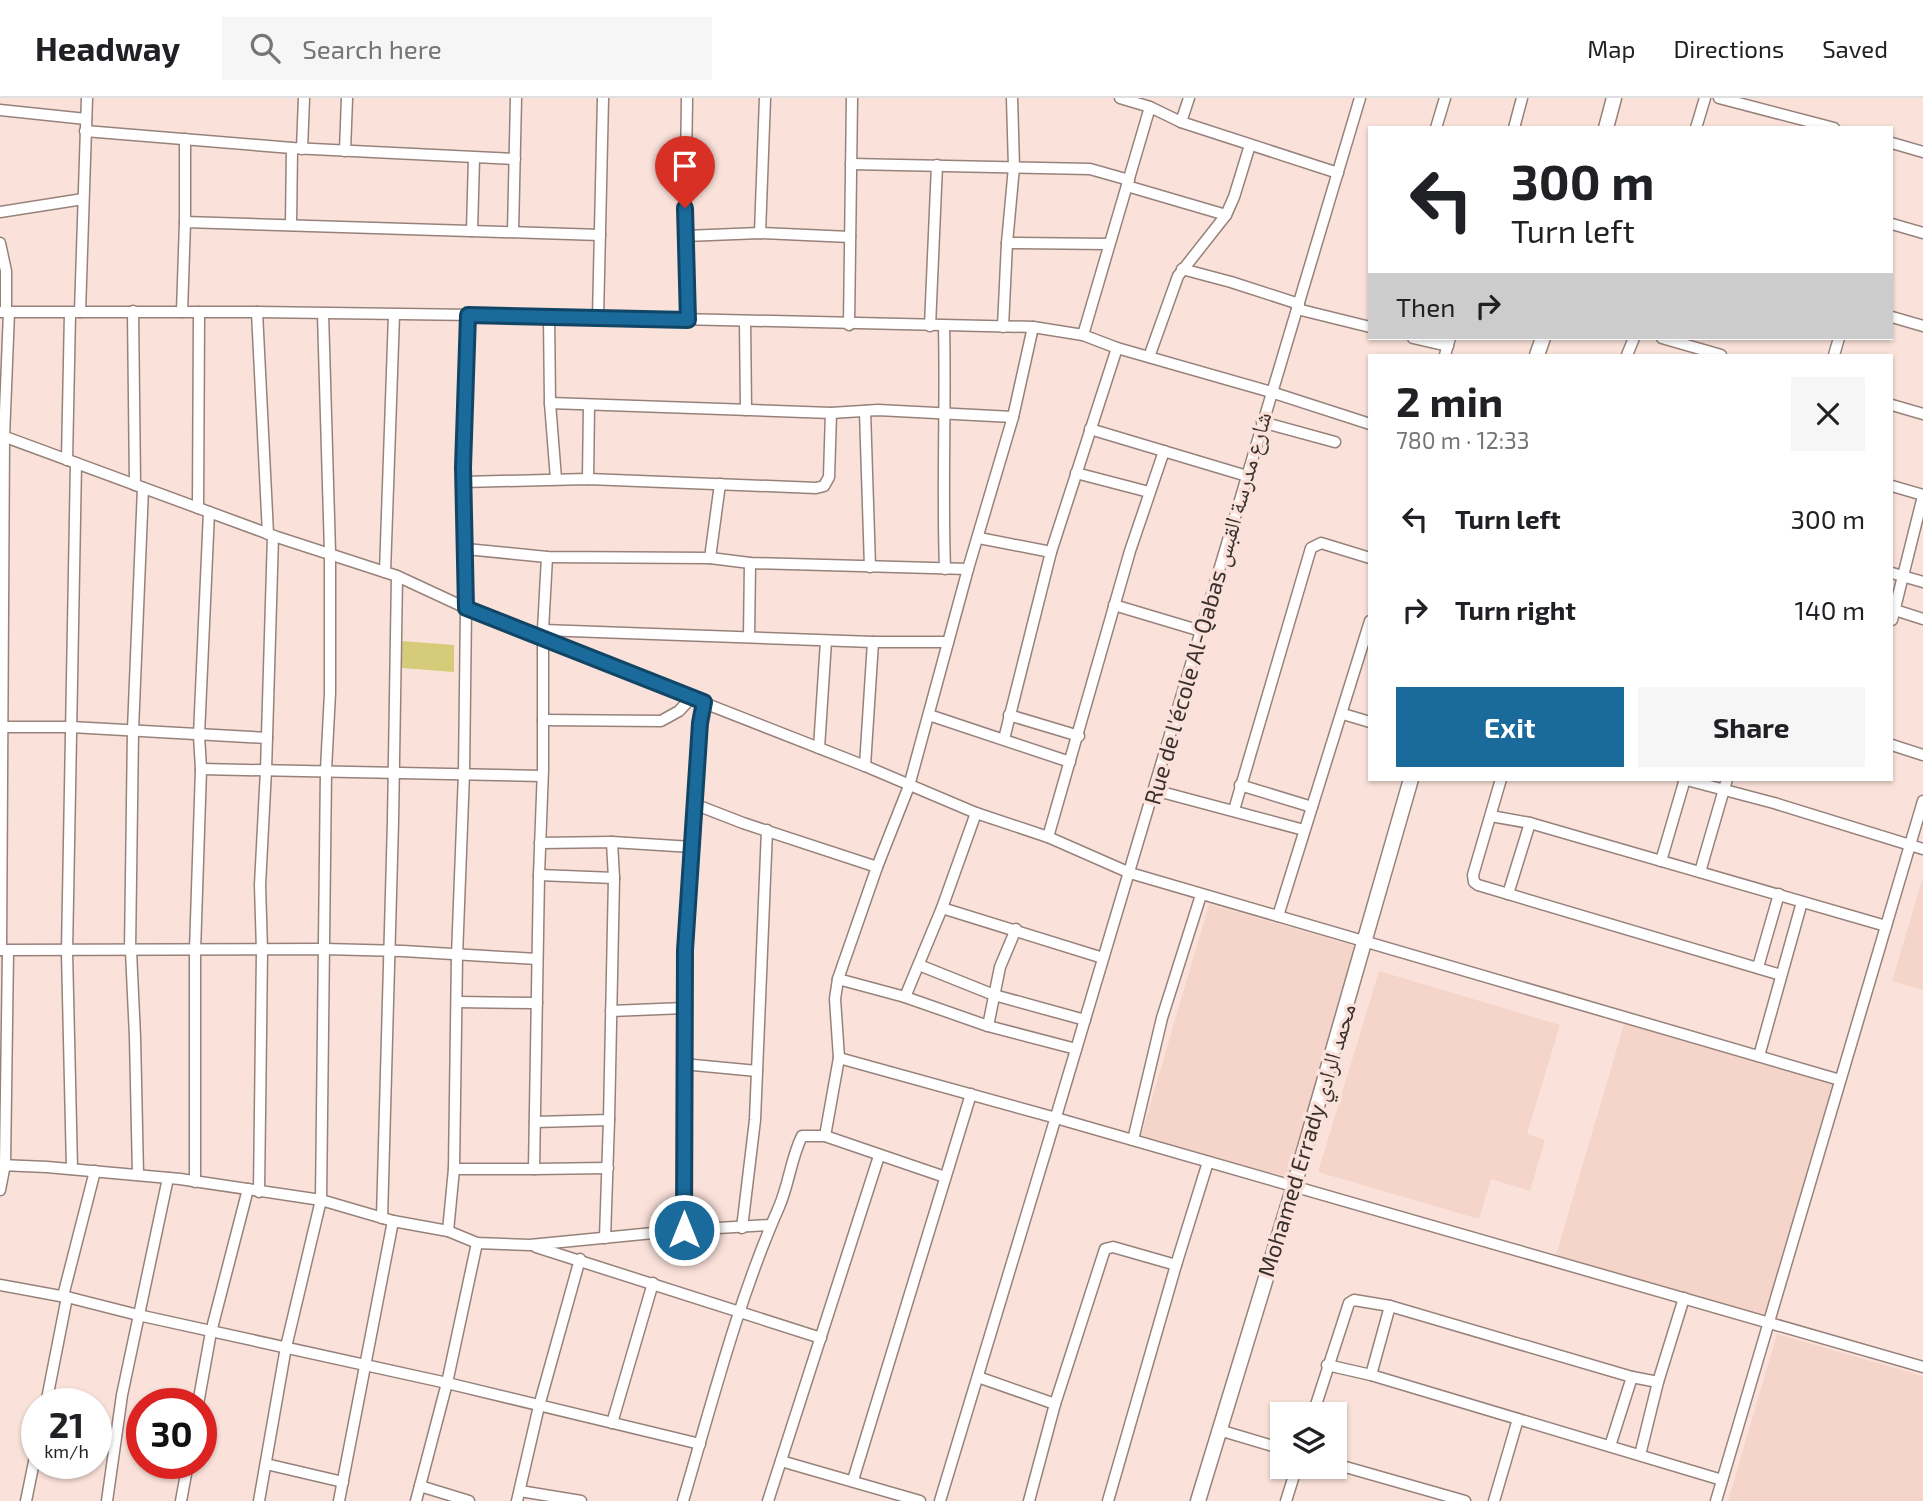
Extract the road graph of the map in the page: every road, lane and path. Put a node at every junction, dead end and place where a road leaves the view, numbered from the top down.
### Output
1 (86, 98) edge
2 (304, 98) edge
3 (347, 98) edge
4 (516, 98) edge
5 (603, 98) edge
6 (687, 98) edge
7 (765, 98) edge
8 (852, 98) edge
9 (1012, 98) edge
10 (1120, 98) edge
11 (1189, 98) edge
12 (1445, 98) edge
13 (1522, 98) edge
14 (1614, 98) edge
15 (1705, 98) edge
16 (1719, 98) edge
17 (1357, 99) edge
18 (1150, 107) junction
19 (0, 110) edge
20 (86, 119) junction
21 (1181, 122) junction
22 (1437, 126) edge
23 (1515, 126) edge
24 (1607, 126) edge
25 (1697, 126) edge
26 (1826, 126) edge
27 (85, 131) junction
28 (185, 139) junction
29 (1893, 144) edge
30 (1250, 145) junction
31 (297, 149) junction
32 (345, 151) junction
33 (1923, 152) edge
34 (474, 158) junction
35 (515, 159) junction
36 (851, 164) junction
37 (937, 165) junction
38 (1014, 167) junction
39 (1338, 173) junction
40 (1128, 183) junction
41 (83, 199) junction
42 (0, 212) edge
43 (1226, 215) junction
44 (185, 222) junction
45 (1893, 224) edge
46 (291, 225) junction
47 (472, 231) junction
48 (513, 232) junction
49 (760, 233) junction
50 (1923, 233) edge
51 (600, 235) junction
52 (685, 236) junction
53 (850, 237) junction
54 (0, 243) edge
55 (1007, 243) junction
56 (1109, 244) junction
57 (1182, 269) junction
58 (1298, 307) junction
59 (133, 311) junction
60 (5, 312) edge
61 (181, 312) junction
62 (199, 312) junction
63 (257, 312) junction
64 (75, 313) junction
65 (323, 314) junction
66 (394, 315) junction
67 (468, 315) junction
68 (549, 316) junction
69 (1893, 317) edge
70 (598, 318) junction
71 (688, 320) junction
72 (745, 321) junction
73 (849, 325) junction
74 (930, 326) junction
75 (944, 326) junction
76 (1368, 326) edge
77 (1923, 326) edge
78 (1003, 327) junction
79 (1033, 327) junction
80 (1083, 335) junction
81 (1422, 340) edge
82 (1670, 340) edge
83 (1678, 342) junction
84 (1448, 346) edge
85 (1117, 348) junction
86 (1674, 354) edge
87 (1718, 354) edge
88 (1149, 357) junction
89 (1270, 392) junction
90 (550, 403) junction
91 (589, 405) junction
92 (1893, 405) edge
93 (746, 410) junction
94 (866, 411) junction
95 (831, 413) junction
96 (946, 413) junction
97 (1923, 414) edge
98 (1013, 417) junction
99 (1262, 422) junction
100 (1368, 423) edge
101 (1090, 429) junction
102 (2, 436) edge
103 (1335, 442) dead end
104 (1164, 451) junction
105 (71, 461) junction
106 (1076, 473) junction
107 (1247, 475) junction
108 (556, 479) junction
109 (587, 479) junction
110 (463, 482) junction
111 (720, 484) junction
112 (1893, 486) edge
113 (139, 487) junction
114 (1149, 492) junction
115 (1923, 495) edge
116 (203, 510) junction
117 (270, 535) junction
118 (979, 538) junction
119 (466, 549) junction
120 (330, 552) junction
121 (1051, 552) junction
122 (547, 557) junction
123 (1368, 557) edge
124 (710, 558) junction
125 (750, 563) junction
126 (870, 568) junction
127 (945, 569) junction
128 (968, 569) junction
129 (385, 572) junction
130 (1897, 574) edge
131 (397, 576) junction
132 (1923, 582) edge
133 (1114, 605) junction
134 (466, 608) junction
135 (1893, 615) edge
136 (1923, 619) edge
137 (1368, 628) edge
138 (1201, 631) junction
139 (543, 635) junction
140 (749, 637) junction
141 (826, 641) junction
142 (873, 642) junction
143 (948, 642) junction
144 (692, 697) junction
145 (704, 702) junction
146 (1343, 714) junction
147 (929, 715) junction
148 (1009, 715) junction
149 (543, 720) junction
150 (1368, 721) edge
151 (2, 727) edge
152 (71, 727) junction
153 (133, 730) junction
154 (199, 735) junction
155 (1079, 736) junction
156 (267, 738) junction
157 (1004, 739) junction
158 (1893, 745) edge
159 (819, 748) junction
160 (1923, 755) edge
161 (1070, 762) junction
162 (865, 765) junction
163 (201, 768) junction
164 (267, 770) junction
165 (326, 771) junction
166 (394, 772) junction
167 (464, 773) junction
168 (542, 776) junction
169 (1410, 781) edge
170 (1500, 781) edge
171 (1683, 781) edge
172 (1691, 781) edge
173 (1726, 781) edge
174 (1240, 785) junction
175 (909, 786) junction
176 (1154, 790) junction
177 (1724, 791) junction
178 (1923, 801) edge
179 (694, 804) junction
180 (1312, 807) junction
181 (1234, 810) junction
182 (976, 813) junction
183 (1491, 816) junction
184 (1, 822) edge
185 (1530, 823) junction
186 (767, 830) junction
187 (1304, 830) junction
188 (1048, 837) junction
189 (612, 842) junction
190 (540, 843) junction
191 (1910, 845) junction
192 (692, 847) junction
193 (1923, 849) edge
194 (1661, 860) junction
195 (877, 867) junction
196 (1700, 872) junction
197 (1130, 873) junction
198 (539, 875) junction
199 (614, 878) junction
200 (1508, 894) junction
201 (1779, 894) junction
202 (1201, 895) junction
203 (1802, 902) junction
204 (942, 908) junction
205 (1278, 916) junction
206 (1886, 926) junction
207 (1016, 929) junction
208 (1366, 941) junction
209 (324, 949) junction
210 (3, 951) edge
211 (66, 951) junction
212 (130, 951) junction
213 (195, 951) junction
214 (262, 951) junction
215 (389, 951) junction
216 (457, 956) junction
217 (1103, 957) junction
218 (537, 959) junction
219 (919, 965) junction
220 (1758, 967) junction
221 (1781, 975) junction
222 (838, 979) junction
223 (995, 995) junction
224 (905, 997) junction
225 (457, 1002) junction
226 (537, 1003) junction
227 (684, 1008) junction
228 (611, 1011) junction
229 (1084, 1020) junction
230 (988, 1026) junction
231 (1076, 1049) junction
232 (1759, 1056) junction
233 (838, 1058) junction
234 (683, 1064) junction
235 (757, 1071) junction
236 (1840, 1080) junction
237 (971, 1094) junction
238 (1056, 1118) junction
239 (609, 1120) junction
240 (535, 1122) junction
241 (825, 1136) junction
242 (1133, 1140) junction
243 (879, 1156) junction
244 (1208, 1162) junction
245 (2, 1165) edge
246 (608, 1168) junction
247 (72, 1169) junction
248 (454, 1169) junction
249 (534, 1169) junction
250 (95, 1171) junction
251 (138, 1175) junction
252 (945, 1177) junction
253 (168, 1178) junction
254 (195, 1182) junction
255 (1294, 1186) junction
256 (0, 1190) edge
257 (253, 1190) junction
258 (321, 1200) junction
259 (387, 1220) junction
260 (769, 1226) junction
261 (742, 1228) junction
262 (684, 1230) junction
263 (448, 1231) junction
264 (605, 1238) junction
265 (477, 1243) junction
266 (530, 1245) junction
267 (580, 1259) junction
268 (1176, 1265) junction
269 (653, 1283) junction
270 (0, 1285) edge
271 (65, 1297) junction
272 (1684, 1298) junction
273 (1390, 1306) junction
274 (740, 1311) junction
275 (138, 1315) junction
276 (1768, 1323) junction
277 (211, 1332) junction
278 (821, 1338) junction
279 (286, 1347) junction
280 (365, 1365) junction
281 (1327, 1365) junction
282 (1923, 1367) edge
283 (1371, 1376) junction
284 (978, 1377) junction
285 (1632, 1377) junction
286 (1658, 1382) junction
287 (447, 1383) junction
288 (49, 1388) edge
289 (201, 1388) edge
290 (1316, 1402) edge
291 (1055, 1404) junction
292 (539, 1406) junction
293 (1518, 1419) junction
294 (612, 1423) junction
295 (1219, 1430) junction
296 (700, 1444) junction
297 (1270, 1445) edge
298 (1610, 1446) junction
299 (1640, 1455) junction
300 (781, 1461) junction
301 (266, 1464) junction
302 (1347, 1467) edge
303 (30, 1479) edge
304 (185, 1479) edge
305 (1293, 1479) edge
306 (1722, 1479) junction
307 (853, 1480) junction
308 (343, 1482) junction
309 (420, 1486) junction
310 (519, 1496) edge
311 (26, 1501) edge
312 (107, 1501) edge
313 (181, 1501) edge
314 (259, 1501) edge
315 (339, 1501) edge
316 (416, 1501) edge
317 (469, 1501) edge
318 (581, 1501) edge
319 (683, 1501) edge
320 (768, 1501) edge
321 (920, 1501) edge
322 (940, 1501) edge
323 (1029, 1501) edge
324 (1108, 1501) edge
325 (1198, 1501) edge
326 (1286, 1501) edge
327 (1465, 1501) edge
328 (1494, 1501) edge
329 (1716, 1501) edge

1 - 20 street
2 - 31 street
3 - 32 street
4 - 35 street
5 - 51 street
6 - 52 street
7 - 49 street
8 - 36 street
9 - 38 street
10 - 18 street
11 - 21 street
12 - 22 street
13 - 23 street
14 - 24 street
15 - 25 street
16 - 26 street
17 - 39 street, Rue de l'école Al-Qabas شارع مدرسة القبس
18 - 21 street
18 - 40 street
19 - 20 street
20 - 27 street
21 - 30 street
27 - 28 street
27 - 41 street
28 - 31 street
28 - 44 street
29 - 33 street
30 - 39 street
30 - 43 street
31 - 32 street
31 - 46 street
32 - 34 street
34 - 35 street
34 - 47 street
35 - 48 street
36 - 37 street
36 - 53 street
37 - 38 street
37 - 74 street
38 - 40 street
38 - 55 street
39 - 58 street, Rue de l'école Al-Qabas شارع مدرسة القبس
40 - 43 street
40 - 56 street
41 - 42 street
41 - 64 street
43 - 57 street
44 - 46 street
44 - 61 street
45 - 50 street
46 - 47 street
47 - 48 street
48 - 51 street
49 - 52 street
49 - 53 street
51 - 70 street
52 - 71 street
53 - 73 street
54 - 60 street
55 - 56 street
55 - 78 street
56 - 80 street
57 - 58 street
57 - 88 street
58 - 76 street
58 - 89 street, Rue de l'école Al-Qabas شارع مدرسة القبس
59 - 61 street
59 - 64 street
59 - 113 street
60 - 64 street
60 - 102 street
61 - 62 street
62 - 63 street
62 - 116 street
63 - 65 street
63 - 117 street
64 - 105 street
65 - 66 street
65 - 120 street
66 - 67 street
66 - 129 street
67 - 68 street
67 - 110 street
68 - 70 street
68 - 90 street
69 - 77 street
70 - 71 street
71 - 72 street
72 - 73 street
72 - 93 street
73 - 74 street
74 - 75 street
75 - 78 street
75 - 96 street
78 - 79 street
79 - 80 street
79 - 98 street
80 - 85 street
81 - 84 street
82 - 83 street
83 - 86 street
83 - 87 street
85 - 88 street
85 - 101 street
88 - 89 street
89 - 99 street, Rue de l'école Al-Qabas شارع مدرسة القبس
89 - 100 street
90 - 91 street
90 - 108 street
91 - 93 street
91 - 109 street
92 - 97 street
93 - 95 street
94 - 95 street
94 - 96 street
94 - 126 street
95 - 111 street
96 - 98 street
96 - 127 street
98 - 118 street
99 - 103 street
99 - 107 street, Rue de l'école Al-Qabas شارع مدرسة القبس
101 - 104 street
101 - 106 street
102 - 105 street
102 - 151 street
104 - 107 street
104 - 114 street
105 - 113 street
105 - 152 street
106 - 114 street
106 - 121 street
107 - 138 street, Rue de l'école Al-Qabas شارع مدرسة القبس
108 - 109 street
108 - 110 street
109 - 111 street
110 - 119 street
111 - 124 street
112 - 115 street
113 - 116 street
113 - 153 street
114 - 133 street
115 - 130 street
116 - 117 street
116 - 154 street
117 - 120 street
117 - 156 street
118 - 121 street
118 - 128 street
119 - 122 street
119 - 134 street
120 - 129 street
120 - 165 street
121 - 148 street
122 - 124 street
122 - 139 street
123 - 174 street
124 - 125 street
125 - 126 street
125 - 140 street
126 - 127 street
127 - 128 street
128 - 143 street
129 - 131 street
130 - 132 street
130 - 135 street
131 - 134 street
131 - 166 street
133 - 138 street
133 - 155 street
134 - 139 street
134 - 167 street
135 - 136 street
137 - 146 street
138 - 176 street, Rue de l'école Al-Qabas شارع مدرسة القبس
139 - 140 street
139 - 144 street
139 - 149 street
140 - 141 street
141 - 142 street
141 - 159 street
142 - 143 street
142 - 162 street
143 - 147 street
144 - 145 street
144 - 149 street
145 - 159 street
145 - 179 street
146 - 150 street
146 - 180 street
147 - 157 street
147 - 175 street
148 - 155 street
148 - 157 street
149 - 168 street
151 - 152 street
151 - 184 street
152 - 153 street
152 - 211 street
153 - 154 street
153 - 212 street
154 - 156 street
154 - 163 street
155 - 161 street
156 - 164 street
157 - 161 street
158 - 160 street
159 - 162 street
161 - 188 street
162 - 175 street
163 - 164 street
163 - 213 street
164 - 165 street
164 - 214 street
165 - 166 street
165 - 209 street
166 - 167 street
166 - 215 street
167 - 168 street
167 - 216 street
168 - 190 street
169 - 208 street, Mohamed Errady محمد الرادي
170 - 183 street
171 - 194 street
172 - 177 street
173 - 177 street
174 - 180 street
174 - 181 street
175 - 182 street
175 - 195 street
176 - 181 street
176 - 197 street, Rue de l'école Al-Qabas شارع مدرسة القبس
177 - 191 street
177 - 196 street
178 - 191 street
179 - 186 street
179 - 192 street
180 - 187 street
181 - 187 street
182 - 188 street
182 - 204 street
183 - 185 street
183 - 200 street
184 - 210 street
185 - 194 street
185 - 200 street
186 - 195 street
186 - 235 street
187 - 205 street
188 - 197 street
189 - 190 street
189 - 192 street
189 - 199 street
190 - 198 street
191 - 193 street
191 - 206 street
192 - 227 street
194 - 196 street
195 - 222 street
196 - 201 street
197 - 202 street
197 - 217 street, Rue de l'école Al-Qabas شارع مدرسة القبس
198 - 199 street
198 - 218 street
199 - 228 street
200 - 220 street
201 - 203 street
201 - 220 street
202 - 205 street
202 - 242 street
203 - 206 street
203 - 221 street
204 - 207 street
204 - 219 street
205 - 208 street
206 - 236 street
207 - 217 street
207 - 223 street
208 - 232 street
208 - 255 street, Mohamed Errady محمد الرادي
209 - 214 street
209 - 215 street
209 - 258 street
210 - 211 street
210 - 245 street
211 - 212 street
211 - 247 street
212 - 213 street
212 - 251 street
213 - 214 street
213 - 254 street
214 - 257 street
215 - 216 street
215 - 259 street
216 - 218 street
216 - 225 street
217 - 229 street, Rue de l'école Al-Qabas شارع مدرسة القبس
218 - 226 street
219 - 223 street
219 - 224 street
220 - 221 street
221 - 232 street
222 - 224 street
222 - 233 street
223 - 229 street
223 - 230 street
224 - 230 street
225 - 226 street
225 - 248 street
226 - 240 street
227 - 228 street
227 - 234 street
228 - 239 street
229 - 231 street, Rue de l'école Al-Qabas شارع مدرسة القبس
230 - 231 street
231 - 238 street, Rue de l'école Al-Qabas شارع مدرسة القبس
232 - 236 street
233 - 237 street
233 - 241 street
234 - 235 street
234 - 262 street
235 - 261 street
236 - 276 street
237 - 238 street
237 - 252 street
238 - 242 street
238 - 284 street, Rue de l'école Al-Qabas شارع مدرسة القبس
239 - 240 street
239 - 246 street
240 - 249 street
241 - 243 street
241 - 260 street
242 - 244 street
243 - 252 street
243 - 278 street
244 - 255 street
244 - 268 street
245 - 247 street
245 - 256 street
246 - 249 street
246 - 264 street
247 - 250 street
248 - 249 street
248 - 263 street
250 - 251 street
250 - 271 street
251 - 253 street
252 - 307 street
253 - 254 street
253 - 275 street
254 - 257 street
255 - 272 street
255 - 295 street, Mohamed Errady محمد الرادي
257 - 258 street
257 - 277 street
258 - 259 street
258 - 279 street
259 - 263 street
259 - 280 street
260 - 261 street
260 - 274 street
261 - 262 street
262 - 264 street
263 - 265 street
264 - 266 street
265 - 266 street
265 - 287 street
266 - 267 street
267 - 269 street
267 - 292 street
268 - 291 street
268 - 324 street
269 - 274 street
269 - 294 street
270 - 271 street
271 - 275 street
271 - 288 street
272 - 276 street
272 - 286 street
273 - 281 street
273 - 283 street
273 - 285 street
274 - 278 street
274 - 296 street
275 - 277 street
275 - 312 street
276 - 282 street
276 - 306 street
277 - 279 street
277 - 289 street
278 - 300 street
279 - 280 street
279 - 301 street
280 - 287 street
280 - 308 street
281 - 283 street
281 - 290 street
283 - 293 street
284 - 291 street
284 - 322 street, Rue de l'école Al-Qabas شارع مدرسة القبس
285 - 286 street
285 - 298 street
286 - 299 street
287 - 292 street
287 - 309 street
291 - 323 street
292 - 294 street
292 - 310 street
293 - 298 street
293 - 328 street
294 - 296 street
295 - 297 street
295 - 325 street, Mohamed Errady محمد الرادي
296 - 319 street
298 - 299 street
299 - 306 street
300 - 307 street
300 - 320 street
301 - 308 street
301 - 314 street
302 - 327 street
303 - 311 street
304 - 313 street
305 - 326 street
306 - 329 street
307 - 321 street
308 - 315 street
309 - 316 street
309 - 317 street
310 - 318 street

